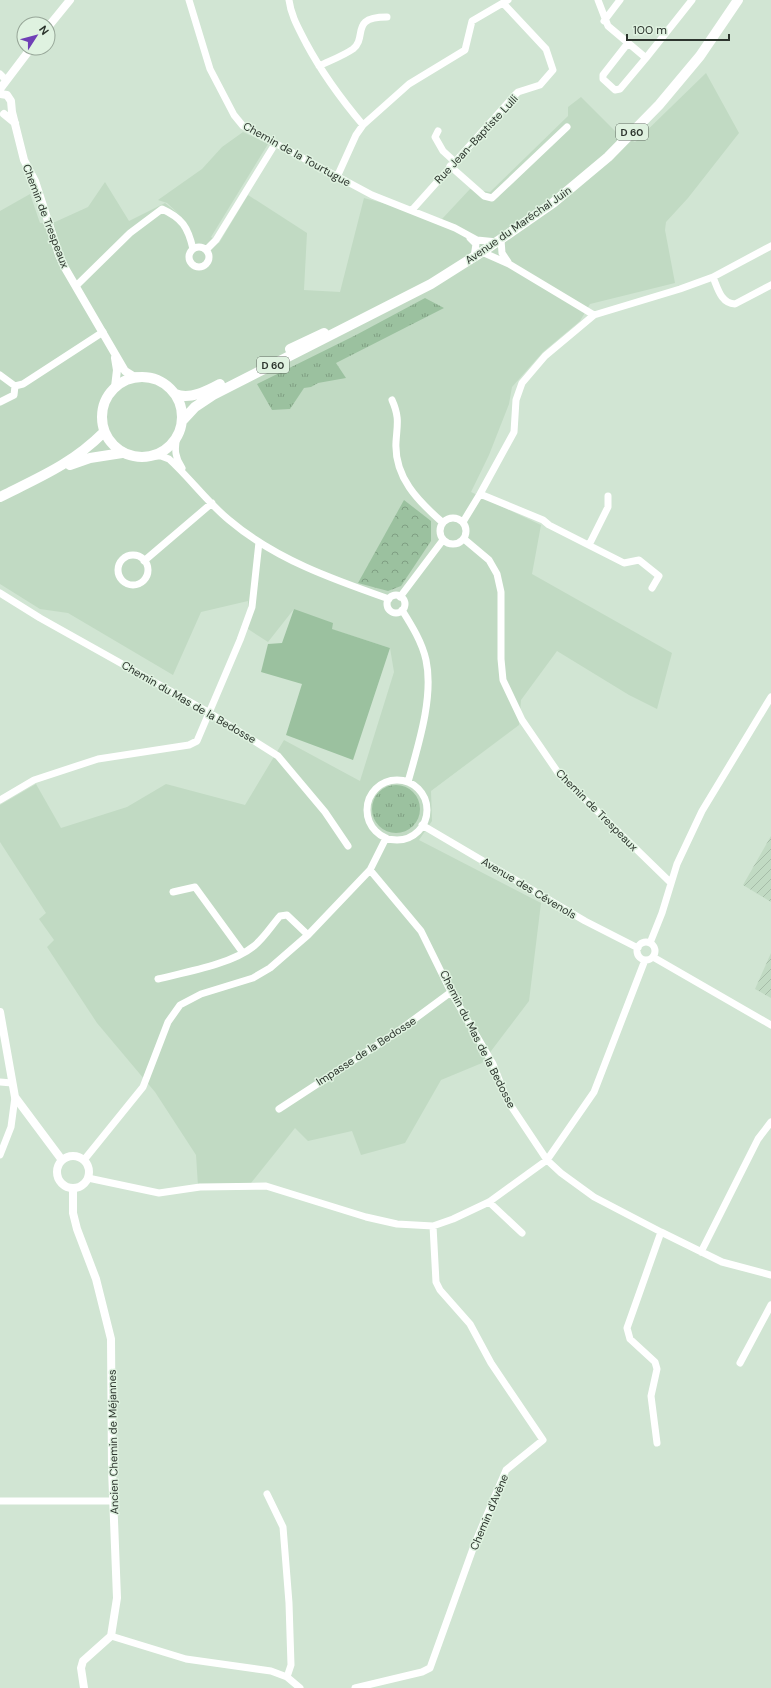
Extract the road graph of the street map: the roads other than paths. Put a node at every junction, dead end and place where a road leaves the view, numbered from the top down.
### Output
1 (70, 0) edge
2 (189, 0) edge
3 (289, 0) edge
4 (598, 0) edge
5 (620, 0) edge
6 (692, 0) edge
7 (738, 0) edge
8 (506, 2) edge
9 (56, 17) edge
10 (387, 17) dead end
11 (604, 21) junction
12 (628, 43) junction
13 (24, 56) edge
14 (646, 58) junction
15 (319, 66) junction
16 (4, 79) edge
17 (1, 92) edge
18 (11, 107) junction
19 (2, 114) edge
20 (15, 123) junction
21 (363, 125) junction
22 (566, 127) dead end
23 (438, 131) dead end
24 (275, 144) junction
25 (452, 164) junction
26 (337, 177) junction
27 (412, 210) junction
28 (455, 228) junction
29 (499, 241) junction
30 (771, 246) edge
31 (193, 249) junction
32 (206, 250) junction
33 (478, 255) junction
34 (509, 264) junction
35 (713, 277) junction
36 (771, 285) edge
37 (76, 286) junction
38 (369, 315) junction
39 (594, 315) junction
40 (103, 332) junction
41 (111, 346) junction
42 (0, 375) edge
43 (144, 377) junction
44 (16, 386) junction
45 (115, 387) junction
46 (175, 394) junction
47 (392, 400) dead end
48 (0, 402) edge
49 (182, 421) junction
50 (104, 432) junction
51 (177, 437) junction
52 (122, 453) junction
53 (154, 456) junction
54 (60, 468) junction
55 (189, 478) junction
56 (480, 494) junction
57 (608, 496) dead end
58 (0, 497) edge
59 (212, 503) junction
60 (442, 522) junction
61 (463, 522) junction
62 (464, 539) junction
63 (443, 540) junction
64 (258, 542) junction
65 (589, 545) junction
66 (144, 561) junction
67 (652, 588) dead end
68 (0, 593) edge
69 (400, 597) junction
70 (389, 599) junction
71 (402, 610) junction
72 (771, 697) edge
73 (208, 712) junction
74 (408, 782) junction
75 (0, 800) edge
76 (422, 825) junction
77 (386, 838) junction
78 (348, 846) dead end
79 (370, 870) junction
80 (670, 882) junction
81 (173, 892) dead end
82 (308, 935) junction
83 (650, 943) junction
84 (638, 948) junction
85 (243, 953) junction
86 (653, 957) junction
87 (645, 960) junction
88 (158, 979) dead end
89 (451, 992) junction
90 (0, 1012) edge
91 (771, 1025) edge
92 (0, 1082) edge
93 (12, 1083) junction
94 (15, 1097) junction
95 (279, 1109) dead end
96 (771, 1122) edge
97 (0, 1156) edge
98 (62, 1160) junction
99 (84, 1160) junction
100 (547, 1160) junction
101 (88, 1178) junction
102 (72, 1188) junction
103 (489, 1202) junction
104 (433, 1226) junction
105 (661, 1232) junction
106 (522, 1233) dead end
107 (701, 1252) junction
108 (771, 1275) edge
109 (771, 1305) edge
110 (740, 1363) dead end
111 (657, 1443) dead end
112 (267, 1494) dead end
113 (0, 1501) edge
114 (114, 1501) junction
115 (111, 1636) junction
116 (287, 1677) junction
117 (84, 1688) edge
118 (300, 1688) edge
119 (355, 1688) edge

1 - 9 street
2 - 24 street, Chemin de la Tourtugue
3 - 15 street
4 - 11 street
5 - 11 street
6 - 14 street
7 - 29 main road, Avenue du Maréchal Juin / D 60
8 - 21 street, Rue Jean-Baptiste Lulli
8 - 25 street, Rue Jean-Baptiste Lulli
10 - 15 street
11 - 12 street
12 - 14 street
12 - 14 street
13 - 16 street
15 - 21 street
16 - 17 street
17 - 18 street, Chemin de Trespeaux
18 - 19 street
18 - 20 street, Chemin de Trespeaux
19 - 20 street
20 - 37 street, Chemin de Trespeaux
21 - 26 street, Rue Jean-Baptiste Lulli
22 - 25 street
23 - 25 street
24 - 26 street, Chemin de la Tourtugue
24 - 32 street
25 - 27 street, Rue Jean-Baptiste Lulli
26 - 27 street, Chemin de la Tourtugue
27 - 28 street, Chemin de la Tourtugue
28 - 29 street, Chemin de la Tourtugue
28 - 33 street, Chemin de la Tourtugue
29 - 33 main road, Avenue du Maréchal Juin / D 60
29 - 34 street
30 - 35 street
31 - 32 street
31 - 32 street
31 - 37 street
33 - 34 street
33 - 38 main road, Avenue du Maréchal Juin / D 60
34 - 39 street
35 - 36 street
35 - 39 street
37 - 40 street, Chemin de Trespeaux
38 - 46 main road, Avenue du Maréchal Juin / D 60
38 - 49 main road, Avenue du Maréchal Juin / D 60
39 - 56 street
40 - 41 street, Chemin de Trespeaux
40 - 44 street
41 - 43 street, Chemin de Trespeaux
41 - 45 street, Chemin de Trespeaux
42 - 44 street
43 - 45 main road
43 - 46 main road
44 - 48 street
45 - 50 main road
46 - 49 main road
47 - 60 street
49 - 51 main road
50 - 52 main road
50 - 54 main road
51 - 53 main road
51 - 55 street
52 - 53 main road
52 - 54 main road
53 - 55 street
54 - 58 main road
55 - 59 street
56 - 61 street
56 - 65 street
57 - 65 street
59 - 64 street
59 - 66 street
60 - 61 street
60 - 63 street
61 - 62 street
62 - 63 street
62 - 80 street, Chemin de Trespeaux
63 - 69 street
64 - 70 street
64 - 73 street
65 - 67 street
66 - 66 street
68 - 73 street, Chemin du Mas de la Bedosse
69 - 70 street
69 - 71 street
70 - 71 street
71 - 74 street
72 - 80 street
73 - 75 street
73 - 78 street, Chemin du Mas de la Bedosse
74 - 76 street
74 - 77 street
76 - 77 street
76 - 84 street, Avenue des Cévenols
77 - 79 street
79 - 82 street
79 - 89 street, Chemin du Mas de la Bedosse
80 - 83 street
81 - 85 street
82 - 85 street
82 - 99 street
83 - 84 street
83 - 86 street
84 - 87 street
85 - 88 street
86 - 87 street
86 - 91 street
87 - 100 street
89 - 95 street, Impasse de la Bedosse
89 - 100 street, Chemin du Mas de la Bedosse
90 - 93 street
92 - 93 street
93 - 94 street
94 - 97 street
94 - 98 street
96 - 107 street
98 - 99 street
98 - 102 street
99 - 101 street
100 - 103 street
100 - 105 street, Chemin du Mas de la Bedosse
101 - 102 street
101 - 104 street
102 - 114 street, Ancien Chemin de Méjannes
103 - 104 street
103 - 106 street
104 - 119 street, Chemin d'Avène
105 - 107 street, Chemin du Mas de la Bedosse
105 - 111 street
107 - 108 street, Chemin du Mas de la Bedosse
109 - 110 street
112 - 116 street
113 - 114 street
114 - 115 street, Ancien Chemin de Méjannes
115 - 116 street
115 - 117 street
116 - 118 street

